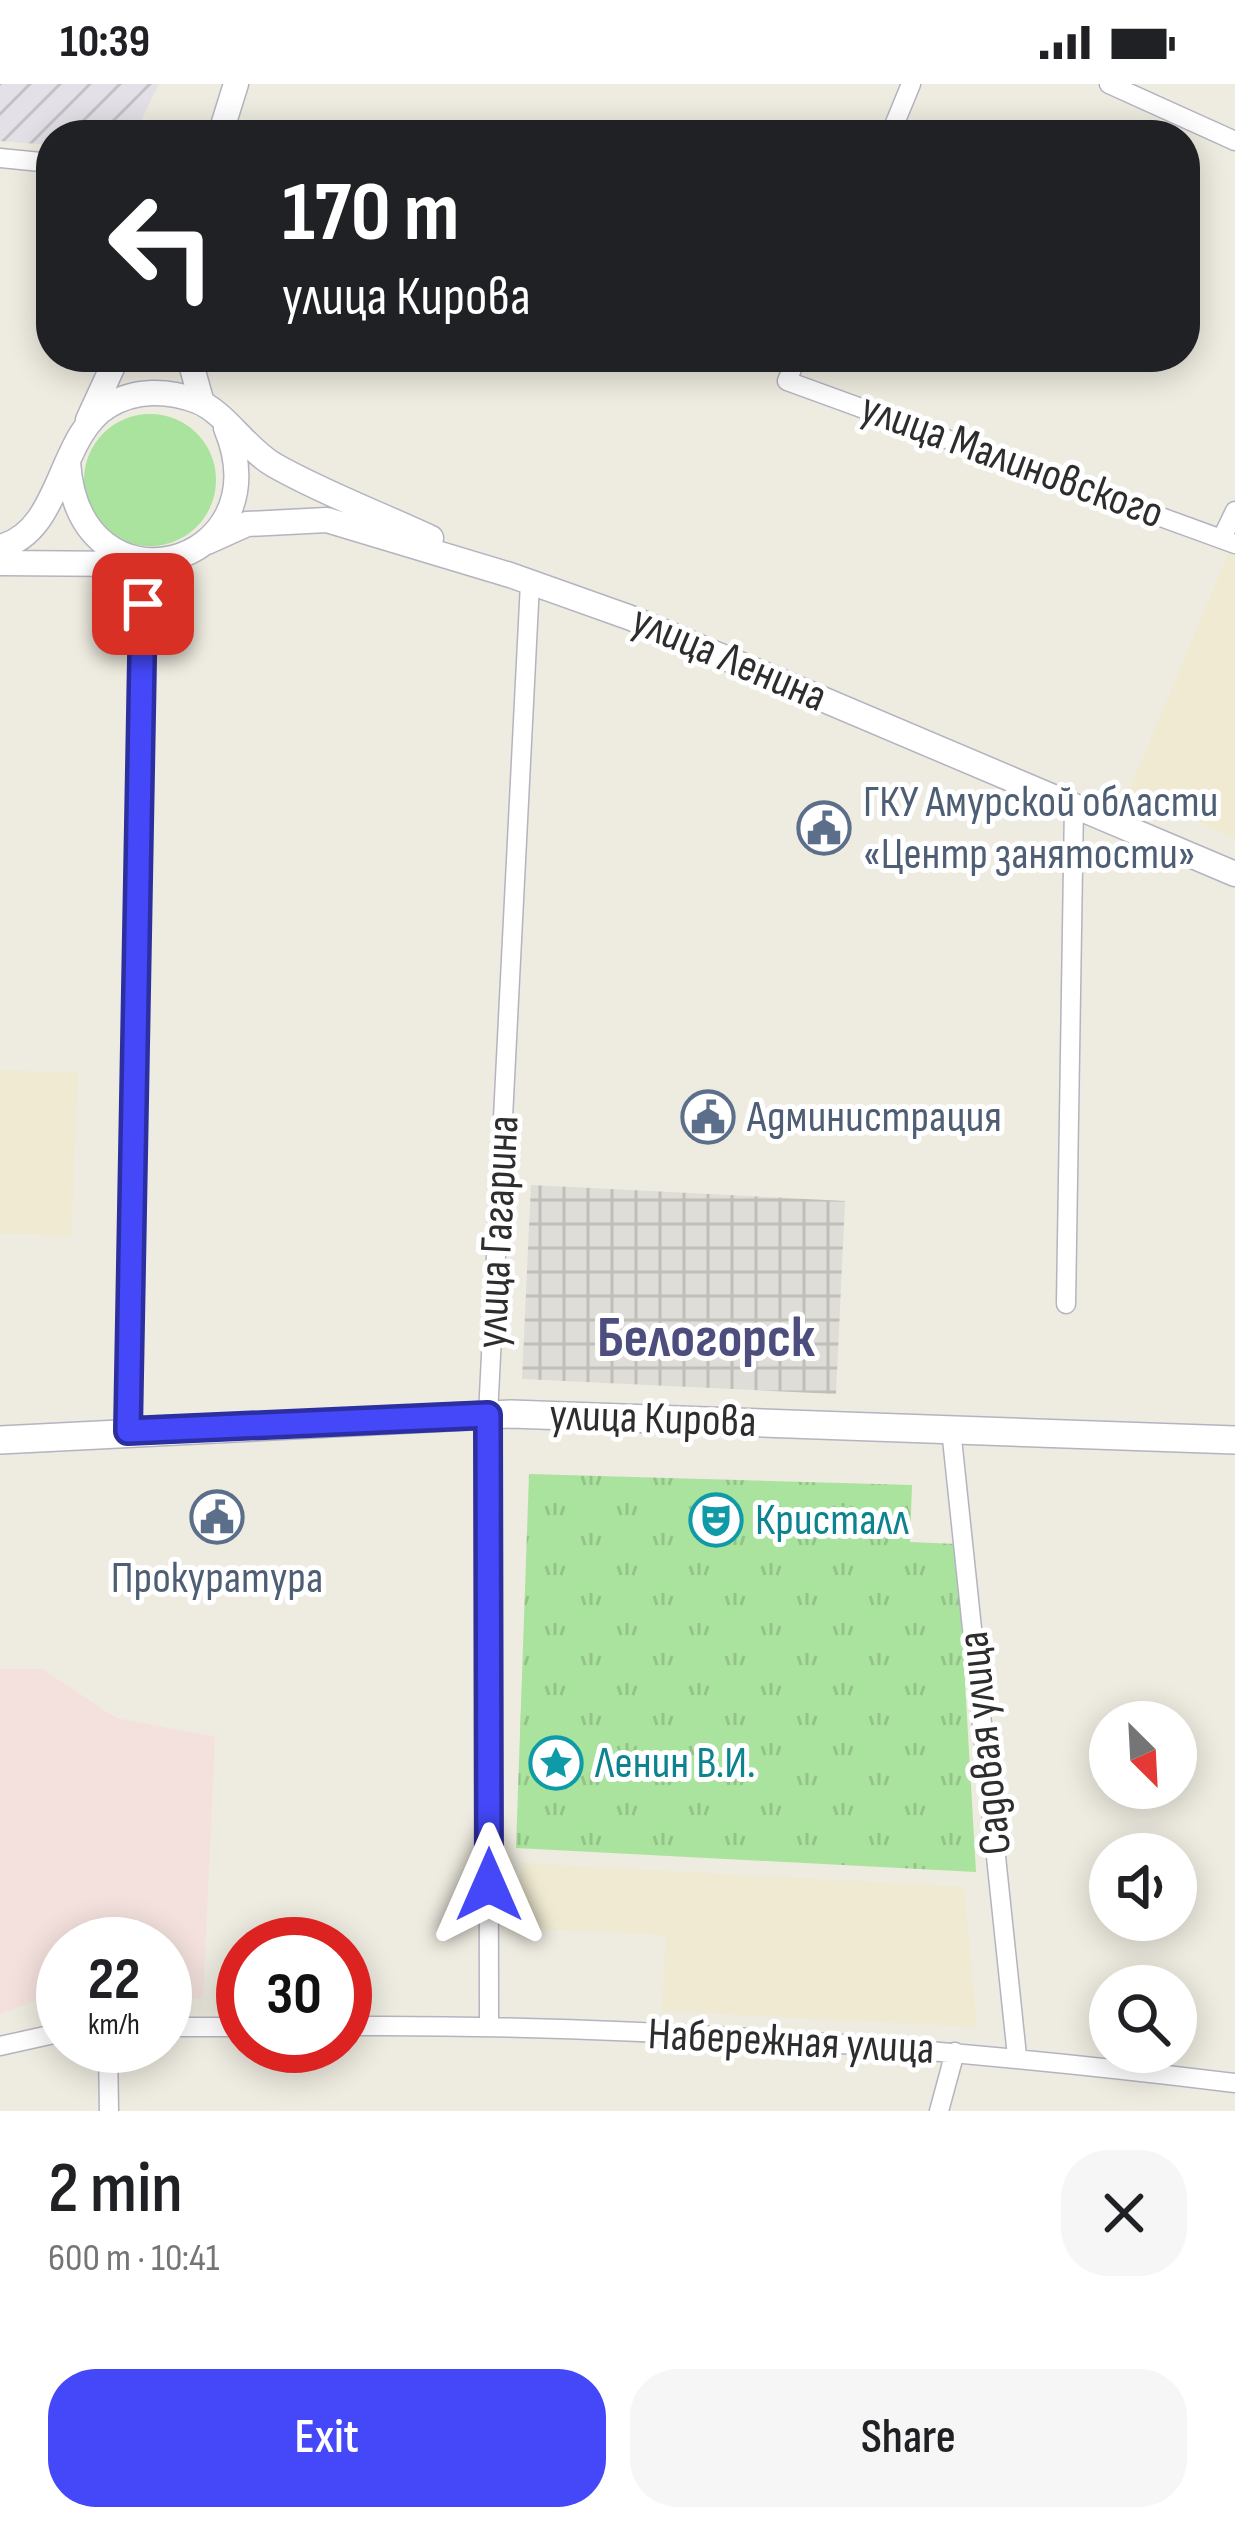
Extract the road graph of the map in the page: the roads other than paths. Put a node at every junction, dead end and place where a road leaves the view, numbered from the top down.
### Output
1 (236, 84) edge
2 (911, 84) edge
3 (1109, 84) edge
4 (225, 120) edge
5 (896, 120) edge
6 (1189, 120) edge
7 (1200, 125) edge
8 (1235, 141) edge
9 (0, 158) edge
10 (36, 162) edge
11 (109, 372) edge
12 (193, 372) edge
13 (791, 372) edge
14 (202, 403) junction
15 (225, 426) junction
16 (83, 430) junction
17 (68, 462) junction
18 (1235, 511) edge
19 (1228, 541) edge
20 (207, 542) junction
21 (0, 547) edge
22 (0, 563) edge
23 (152, 564) junction
24 (520, 579) junction
25 (143, 604) dead end
26 (1074, 805) junction
27 (1235, 874) edge
28 (1066, 1304) dead end
29 (488, 1415) junction
30 (951, 1429) junction
31 (128, 1431) junction
32 (0, 1440) edge
33 (1235, 1440) edge
34 (489, 2025) junction
35 (372, 2026) edge
36 (36, 2038) edge
37 (0, 2045) edge
38 (955, 2052) junction
39 (1017, 2056) junction
40 (108, 2073) edge
41 (1235, 2083) edge
42 (109, 2111) edge
43 (940, 2111) edge

1 - 4 street
2 - 5 street
3 - 6 street
7 - 8 street
9 - 10 street
11 - 16 street
12 - 14 street
13 - 19 street, улица Малиновского
14 - 15 street
14 - 16 street
15 - 20 street
15 - 24 street
16 - 17 street
17 - 21 street
17 - 23 street
18 - 19 street
20 - 23 street
20 - 24 street, улица Ленина
22 - 23 street
24 - 26 street, улица Ленина
24 - 29 street, улица Гагарина
25 - 31 street
26 - 27 street, улица Ленина
26 - 28 street
29 - 30 main road, улица Кирова
29 - 31 main road, улица Кирова
29 - 34 street, улица Гагарина
30 - 33 main road, улица Кирова
30 - 39 street, Садовая улица
31 - 32 main road, улица Кирова
34 - 35 street, Набережная улица
34 - 38 street, Набережная улица
36 - 37 street
38 - 39 street, Набережная улица
38 - 43 street
39 - 41 street, Набережная улица
40 - 42 street

